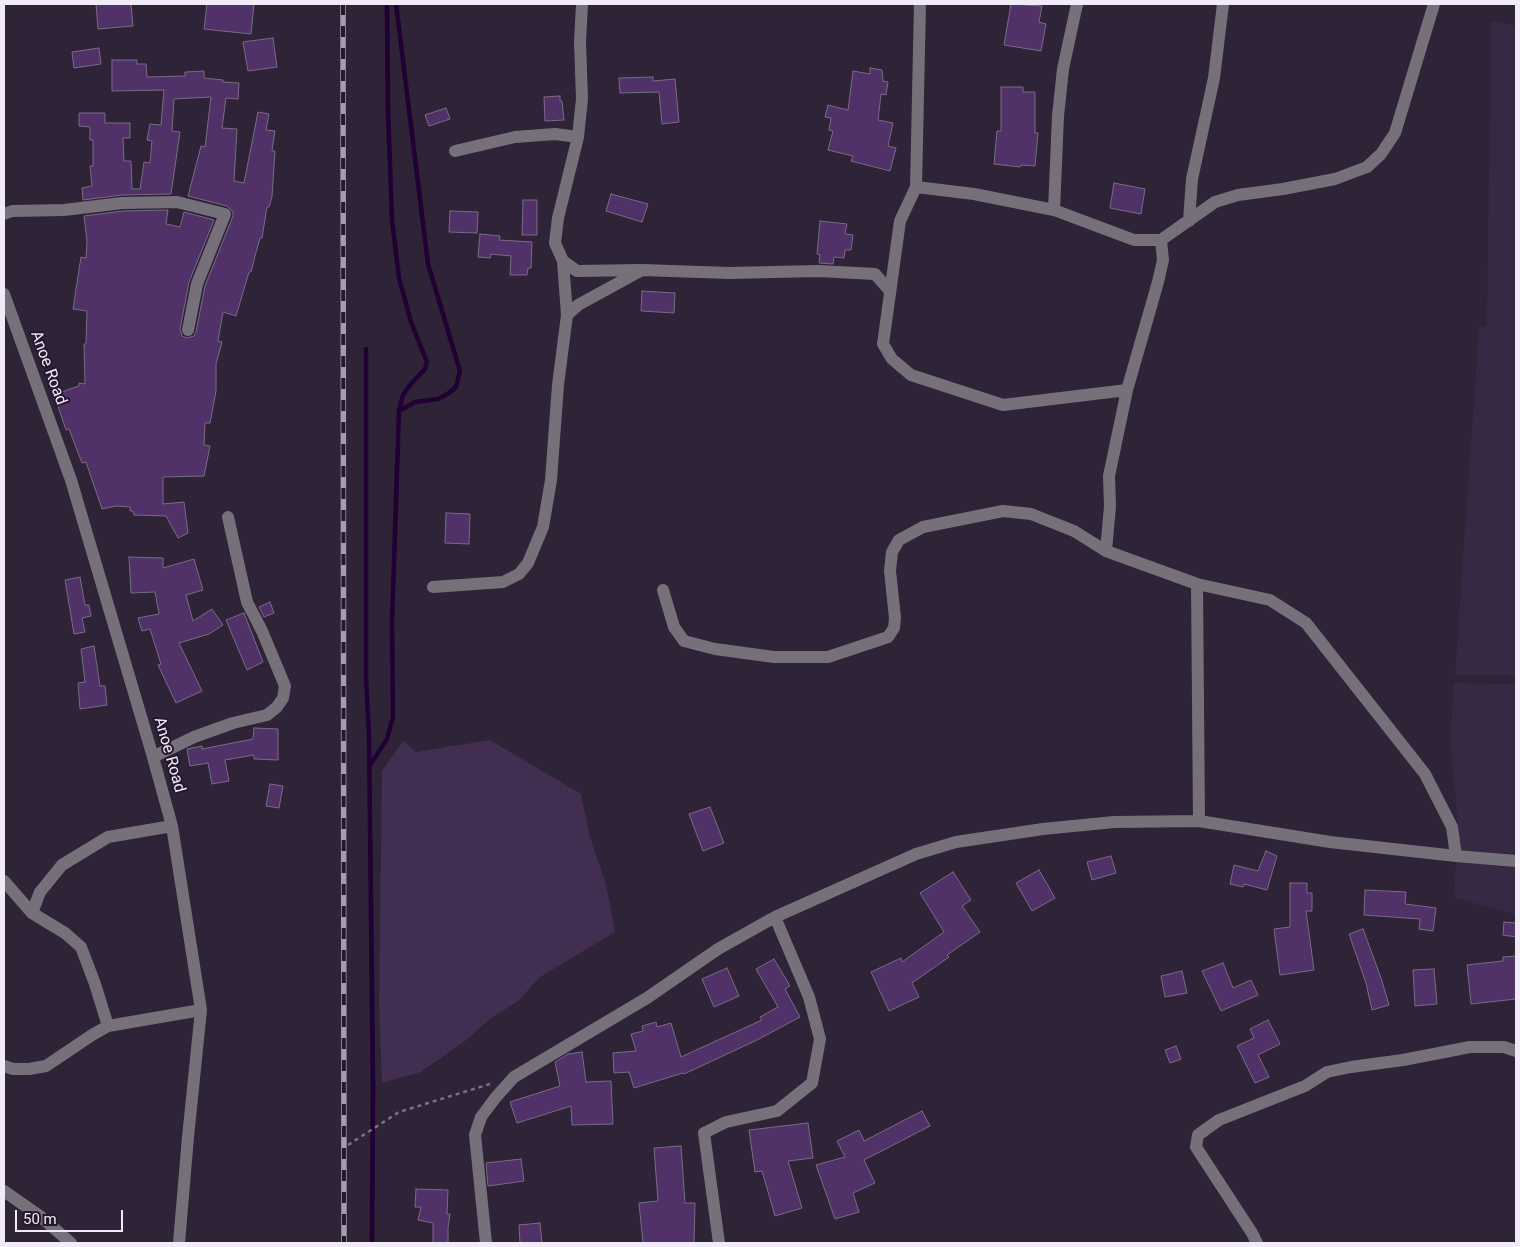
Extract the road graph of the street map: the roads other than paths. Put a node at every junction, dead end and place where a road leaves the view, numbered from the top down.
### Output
1 (582, 4) edge
2 (920, 4) edge
3 (1077, 4) edge
4 (1222, 4) edge
5 (1434, 4) edge
6 (578, 137) junction
7 (455, 150) dead end
8 (916, 187) junction
9 (1054, 210) junction
10 (4, 214) edge
11 (1189, 220) junction
12 (1161, 240) junction
13 (563, 262) junction
14 (642, 270) junction
15 (890, 291) junction
16 (4, 294) edge
17 (567, 315) junction
18 (188, 330) dead end
19 (1127, 390) junction
20 (228, 517) dead end
21 (1106, 551) junction
22 (1197, 584) junction
23 (433, 587) dead end
24 (664, 590) dead end
25 (153, 757) junction
26 (1199, 821) junction
27 (172, 826) junction
28 (1456, 856) junction
29 (1516, 861) edge
30 (4, 881) edge
31 (32, 913) junction
32 (775, 917) junction
33 (201, 1010) junction
34 (108, 1026) junction
35 (1516, 1051) edge
36 (4, 1066) edge
37 (4, 1190) edge
38 (71, 1243) edge
39 (179, 1243) edge
40 (486, 1243) edge
41 (719, 1243) edge
42 (1256, 1243) edge

1 - 6 street
2 - 8 street
3 - 9 street
4 - 11 street
5 - 11 street
6 - 7 street
6 - 13 street
8 - 9 street
8 - 15 street
9 - 12 street
10 - 18 street
11 - 12 street
12 - 19 street
13 - 14 street
13 - 17 street
14 - 15 street
14 - 17 street
15 - 19 street
16 - 25 street, Anoe Road
17 - 23 street
19 - 21 street
20 - 25 street
21 - 22 street
21 - 24 street
22 - 26 street
22 - 28 street
25 - 27 street, Anoe Road
26 - 28 street
26 - 32 street
27 - 31 street
27 - 33 street, Anoe Road
28 - 29 street
30 - 31 street
31 - 34 street
32 - 40 street
32 - 41 street
33 - 34 street
33 - 39 street, Anoe Road
34 - 36 street
35 - 42 street
37 - 38 street

